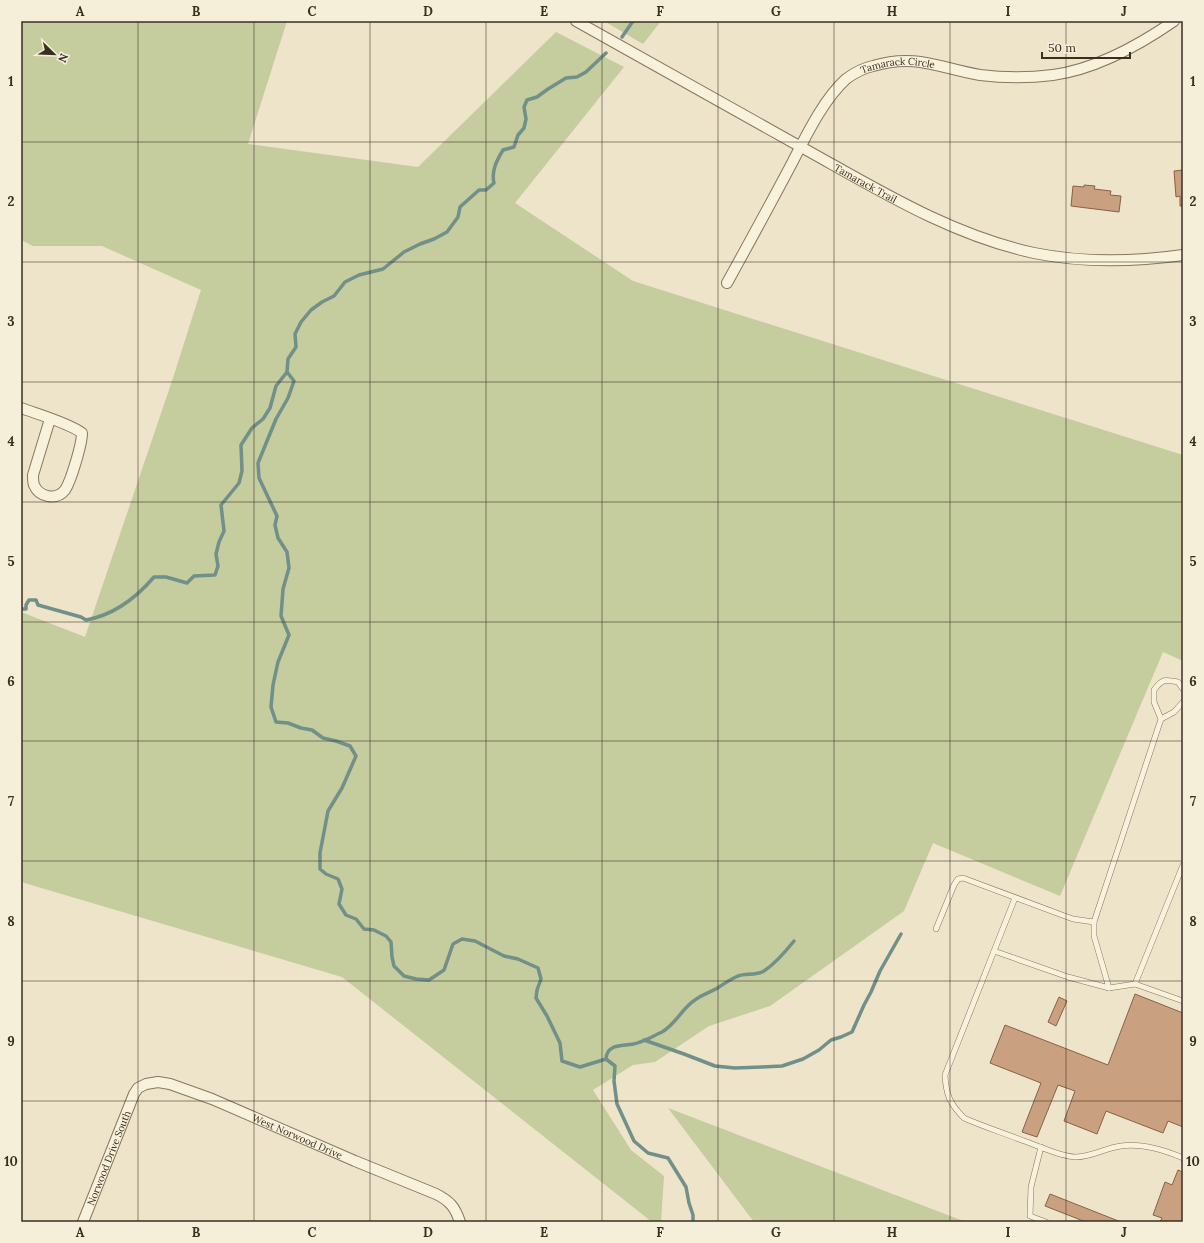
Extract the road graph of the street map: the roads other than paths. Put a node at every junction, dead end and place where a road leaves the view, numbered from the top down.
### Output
1 (576, 21) edge
2 (1174, 21) edge
3 (801, 146) junction
4 (1183, 255) edge
5 (728, 283) dead end
6 (21, 408) edge
7 (50, 419) junction
8 (1183, 689) edge
9 (1183, 702) edge
10 (1161, 719) junction
11 (1183, 865) edge
12 (1015, 898) junction
13 (1094, 922) junction
14 (936, 930) dead end
15 (994, 951) junction
16 (1135, 984) junction
17 (1108, 988) junction
18 (1183, 1001) edge
19 (134, 1094) joint
20 (1041, 1147) junction
21 (1183, 1158) edge
22 (83, 1222) edge
23 (460, 1222) edge
24 (1046, 1222) edge

1 - 3 street, Tamarack Trail
2 - 3 street, Tamarack Circle
3 - 4 street, Tamarack Trail
3 - 5 street, Tamarack Circle
6 - 7 street
7 - 7 street
8 - 10 lane
9 - 10 lane
10 - 13 lane
11 - 16 lane
12 - 13 lane
12 - 14 lane
12 - 15 lane
13 - 17 lane
15 - 17 lane
15 - 20 lane
16 - 17 lane
16 - 18 lane
19 - 22 street, Norwood Drive South
19 - 23 street, West Norwood Drive
20 - 21 lane
20 - 24 lane

